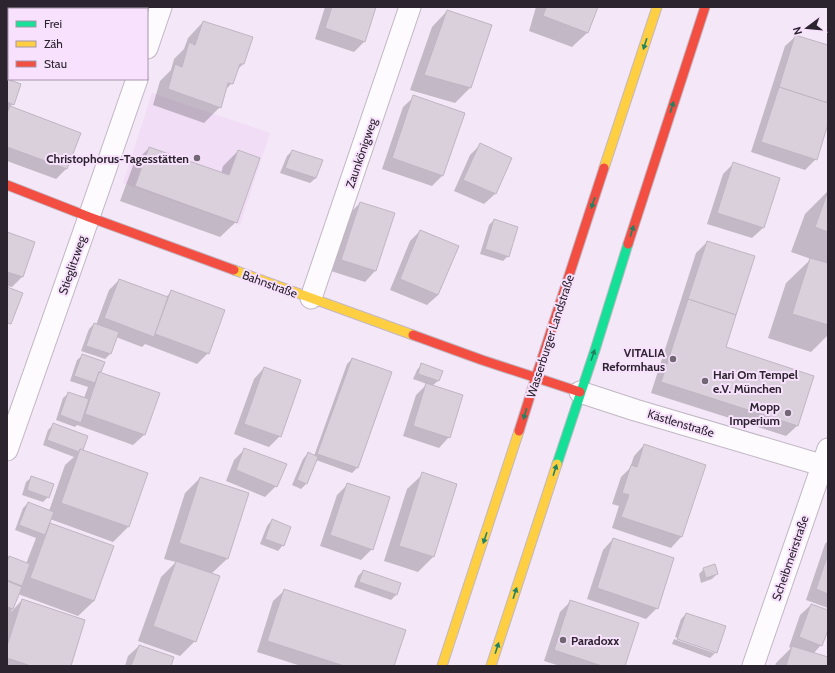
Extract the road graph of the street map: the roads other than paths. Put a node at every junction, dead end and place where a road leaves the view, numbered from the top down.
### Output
1 (161, 7) edge
2 (410, 7) edge
3 (657, 7) edge
4 (705, 7) edge
5 (148, 45) edge
6 (136, 80) edge
7 (7, 185) edge
8 (89, 217) junction
9 (311, 298) junction
10 (536, 377) junction
11 (580, 392) junction
12 (7, 450) edge
13 (826, 461) edge
14 (442, 666) edge
15 (491, 666) edge
16 (753, 666) edge

1 - 5 street
2 - 9 street, Zaunkönigweg
3 -> 10 main road, Wasserburger Landstraße
11 -> 4 main road
6 - 8 street, Stieglitzweg
7 - 8 main road, Bahnstraße
8 - 9 main road, Bahnstraße
8 - 12 street, Stieglitzweg
9 - 10 main road, Bahnstraße
10 - 11 main road, Kästlenstraße
10 -> 14 main road, Wasserburger Landstraße
11 - 13 street, Kästlenstraße
15 -> 11 main road
13 - 16 street, Scheibmeirstraße

